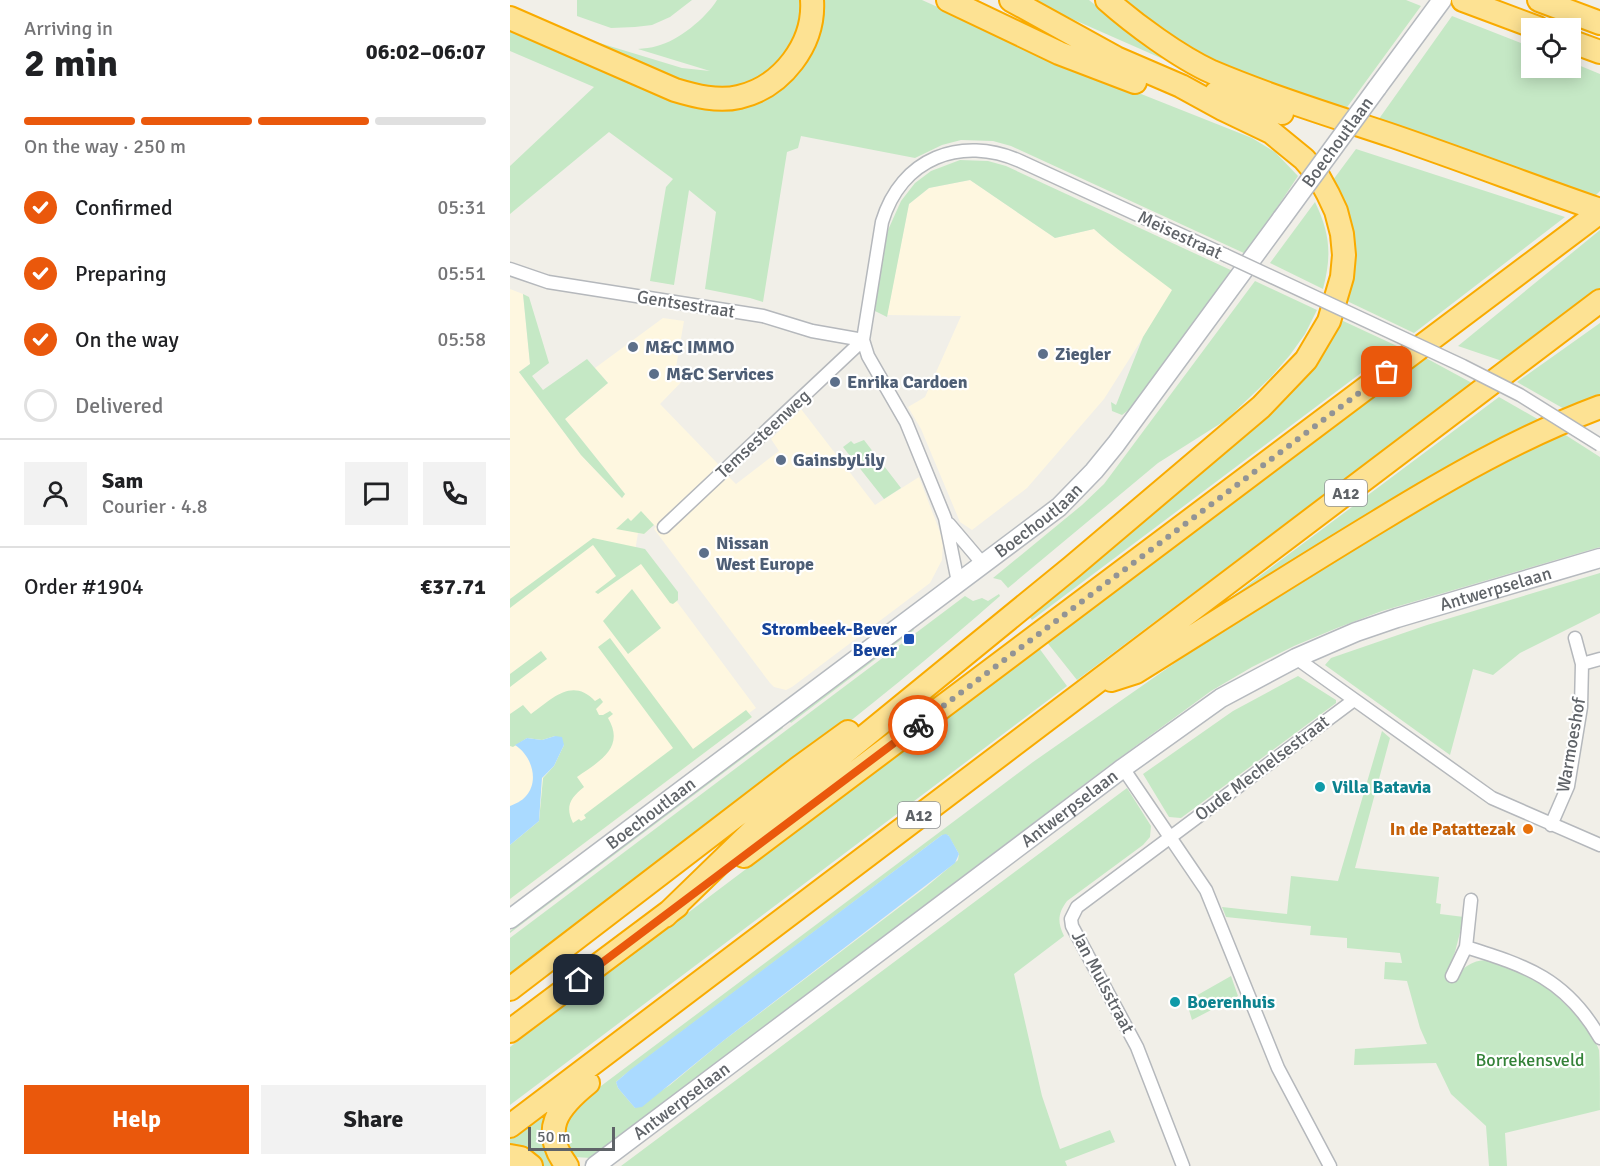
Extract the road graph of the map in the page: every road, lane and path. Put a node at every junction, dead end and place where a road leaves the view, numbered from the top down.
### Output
1 (812, 0) edge
2 (948, 0) edge
3 (1011, 0) edge
4 (1107, 0) edge
5 (1442, 0) edge
6 (1463, 0) edge
7 (1539, 0) edge
8 (510, 18) edge
9 (1521, 22) edge
10 (1600, 23) edge
11 (1581, 45) edge
12 (1600, 52) edge
13 (1181, 86) junction
14 (1223, 109) junction
15 (1511, 179) junction
16 (1600, 211) edge
17 (510, 269) edge
18 (1600, 301) edge
19 (863, 340) junction
20 (1600, 407) edge
21 (1600, 445) edge
22 (945, 518) junction
23 (664, 526) dead end
24 (1600, 558) edge
25 (983, 564) junction
26 (958, 582) junction
27 (1575, 638) dead end
28 (1296, 658) junction
29 (1600, 659) edge
30 (1582, 664) junction
31 (1093, 686) junction
32 (912, 698) junction
33 (1354, 700) junction
34 (1123, 768) junction
35 (1551, 825) junction
36 (1170, 836) junction
37 (1600, 845) edge
38 (1471, 900) dead end
39 (665, 916) junction
40 (510, 919) edge
41 (746, 947) junction
42 (1466, 947) junction
43 (1452, 976) dead end
44 (510, 989) edge
45 (510, 1031) edge
46 (1600, 1038) edge
47 (510, 1126) edge
48 (510, 1156) edge
49 (531, 1166) edge
50 (567, 1166) edge
51 (594, 1166) edge
52 (1183, 1166) edge
53 (1330, 1166) edge

1 - 8 highway
2 - 14 highway
3 - 13 highway
4 - 15 highway
5 - 25 main road, Boechoutlaan, bridge
6 - 9 highway
7 - 10 highway
11 - 12 highway
13 - 14 highway
13 - 15 highway
14 - 32 highway
15 - 16 highway
16 - 39 highway
17 - 19 street, Gentsestraat
18 - 31 highway, A12
19 - 21 street, Meisestraat, bridge
19 - 22 street
19 - 23 street, Temsesteenweg
20 - 31 highway
22 - 25 street
22 - 26 street
24 - 28 main road, Antwerpselaan
25 - 26 main road, Boechoutlaan
26 - 40 main road, Boechoutlaan
27 - 30 street, Warmoeshof
28 - 33 street
28 - 34 main road, Antwerpselaan
29 - 30 street
30 - 35 street, Warmoeshof
31 - 41 highway, A12
32 - 39 highway
32 - 44 highway
33 - 35 street
33 - 36 street, Oude Mechelsestraat
34 - 36 street
34 - 51 main road, Antwerpselaan
35 - 37 street
36 - 52 street, Jan Mulsstraat
36 - 53 street
38 - 42 street
39 - 45 highway
41 - 47 highway, A12
41 - 50 highway
42 - 43 street
42 - 46 street
48 - 49 highway

